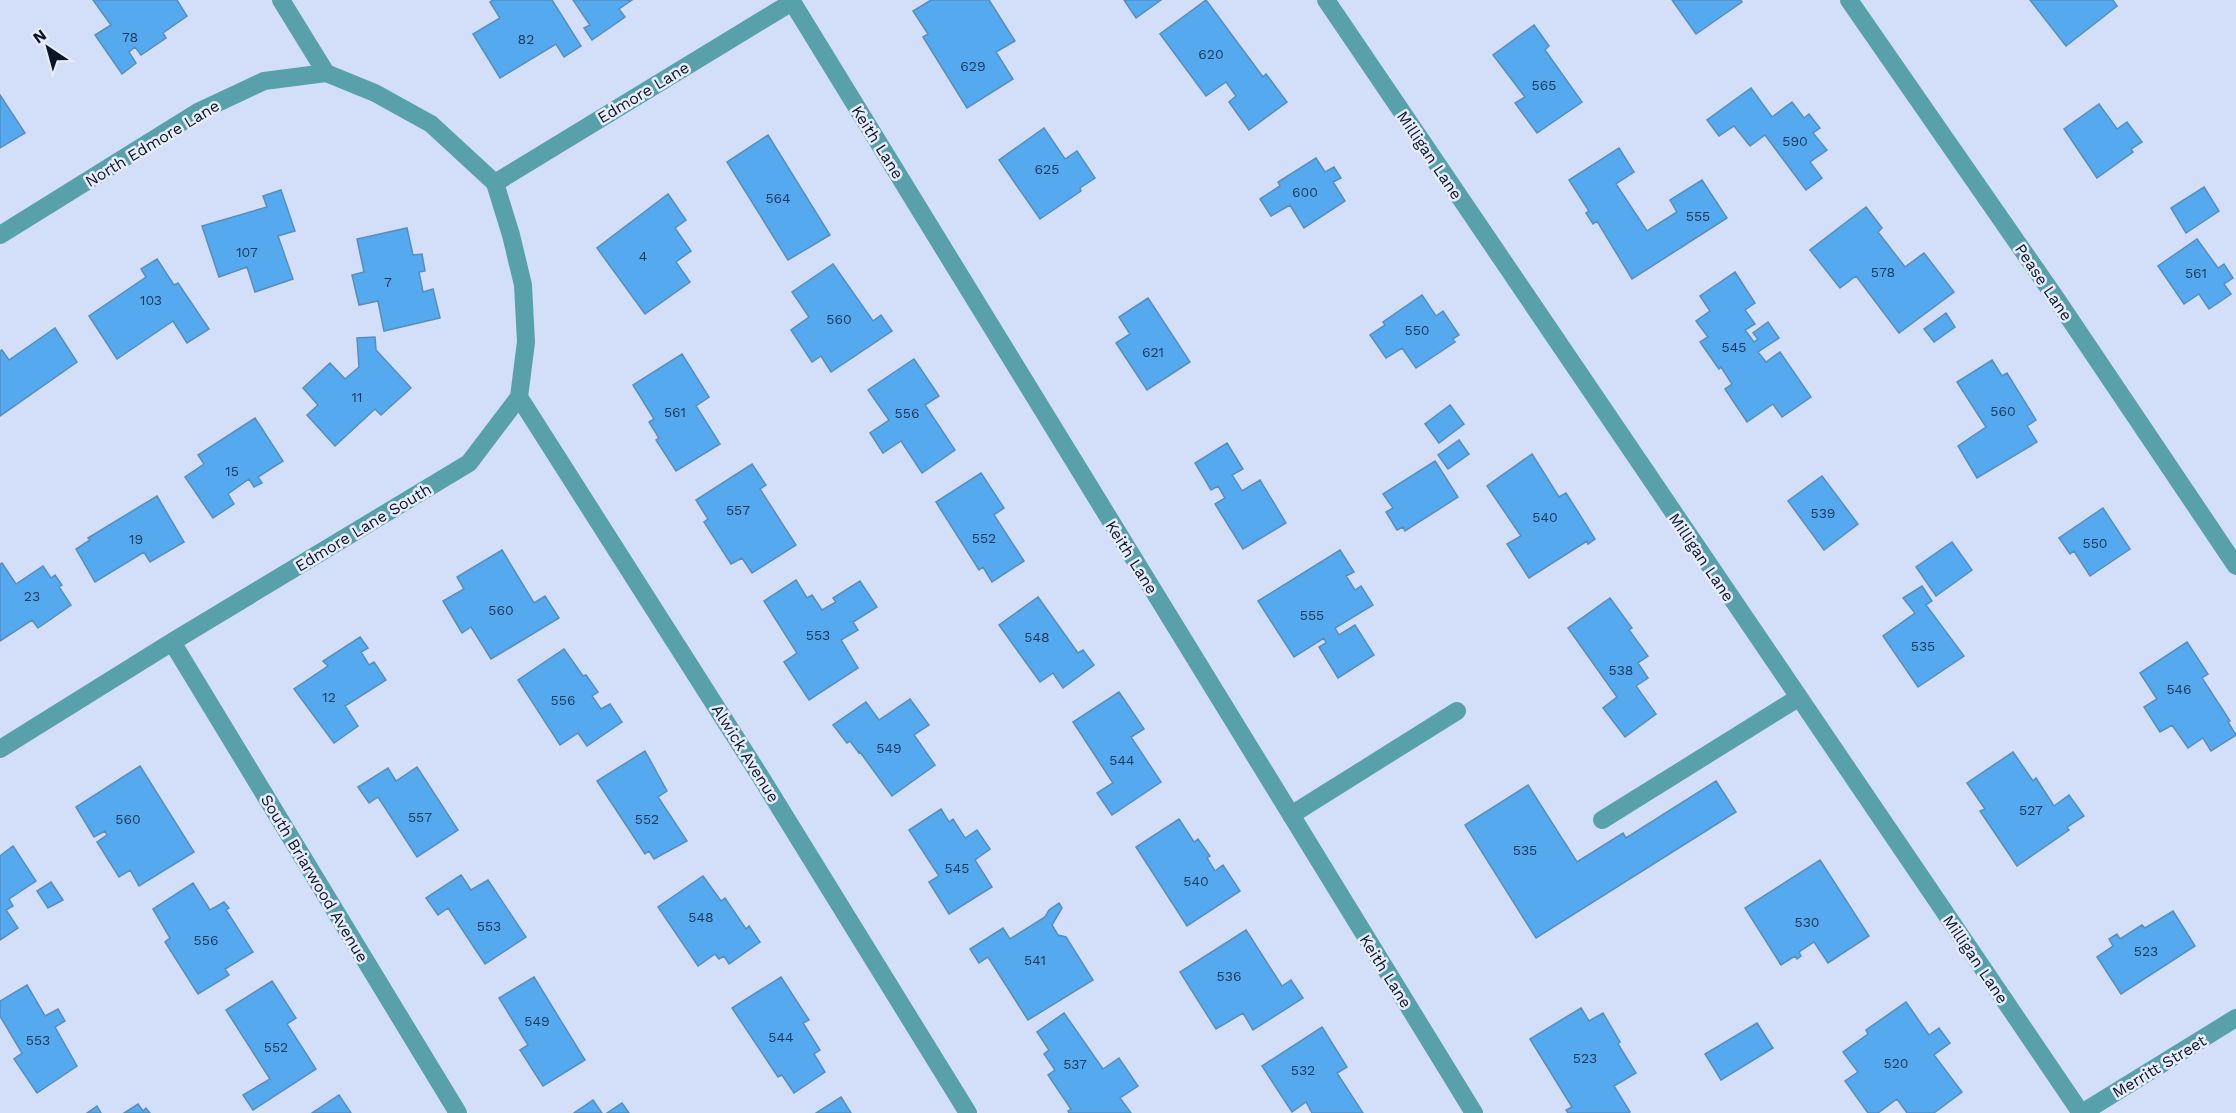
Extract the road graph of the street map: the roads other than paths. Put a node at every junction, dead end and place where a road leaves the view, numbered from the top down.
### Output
1 (281, 0) edge
2 (1326, 0) edge
3 (1849, 0) edge
4 (791, 1) edge
5 (326, 73) junction
6 (495, 183) junction
7 (0, 235) edge
8 (519, 397) junction
9 (2236, 566) edge
10 (172, 642) junction
11 (1798, 698) junction
12 (1457, 711) dead end
13 (0, 749) edge
14 (1291, 815) junction
15 (1602, 819) dead end
16 (2236, 1018) edge
17 (459, 1113) edge
18 (968, 1113) edge
19 (1474, 1113) edge
20 (2081, 1113) edge

1 - 5 street
2 - 11 street, Milligan Lane
3 - 9 street, Pease Lane
4 - 6 street, Edmore Lane
4 - 14 street, Keith Lane
5 - 6 street, North Edmore Lane
5 - 7 street, North Edmore Lane
6 - 8 street, Edmore Lane South
8 - 10 street, Edmore Lane South
8 - 18 street, Alwick Avenue
10 - 13 street, Edmore Lane South
10 - 17 street, South Briarwood Avenue
11 - 15 street
11 - 20 street, Milligan Lane
12 - 14 street
14 - 19 street, Keith Lane
16 - 20 street, Merritt Street

